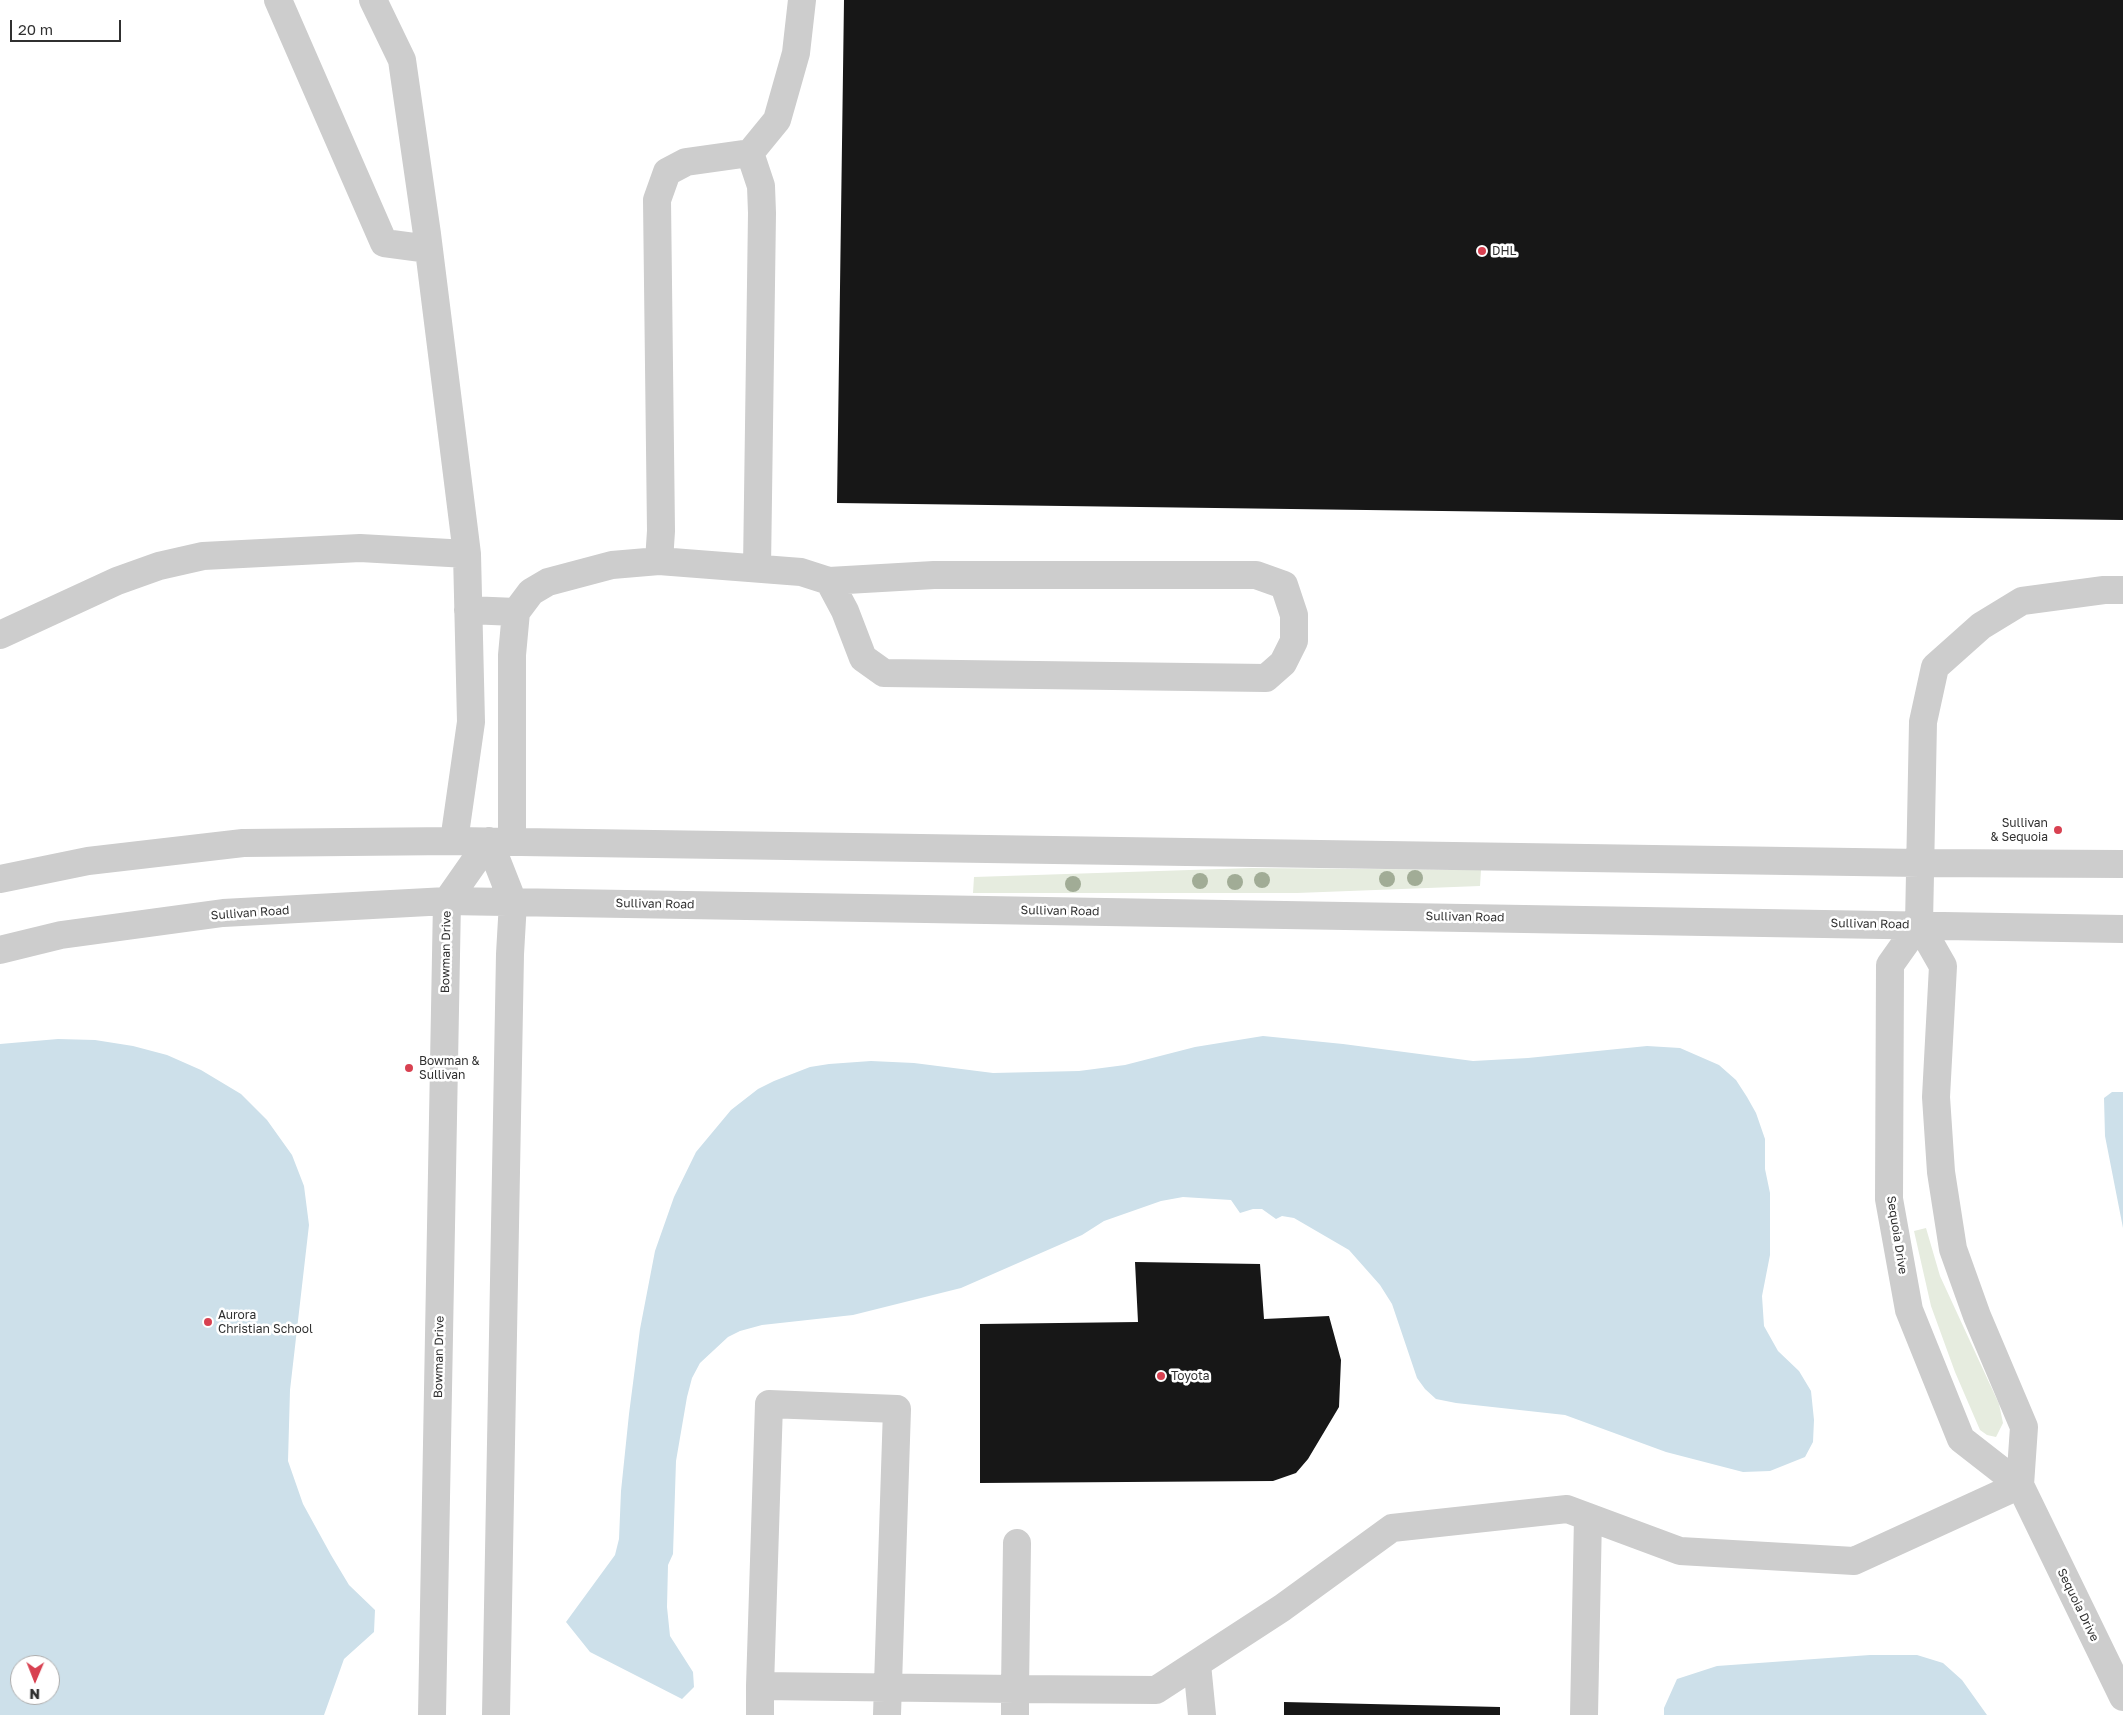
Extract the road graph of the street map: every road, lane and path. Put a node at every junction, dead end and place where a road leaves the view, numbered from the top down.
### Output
1 (278, 0) edge
2 (373, 0) edge
3 (802, 0) edge
4 (750, 153) junction
5 (429, 249) junction
6 (467, 554) junction
7 (659, 561) junction
8 (757, 568) junction
9 (829, 581) junction
10 (2123, 590) edge
11 (468, 610) junction
12 (516, 612) junction
13 (0, 635) edge
14 (454, 841) junction
15 (500, 841) junction
16 (1920, 863) junction
17 (2123, 864) edge
18 (0, 879) edge
19 (447, 900) junction
20 (513, 902) junction
21 (1919, 924) junction
22 (2123, 929) edge
23 (0, 950) edge
24 (2020, 1486) junction
25 (1588, 1517) junction
26 (1017, 1544) dead end
27 (1197, 1664) junction
28 (760, 1686) junction
29 (887, 1687) junction
30 (2123, 1697) edge
31 (1015, 1702) edge
32 (432, 1715) edge
33 (496, 1715) edge
34 (760, 1715) edge
35 (887, 1715) edge
36 (1202, 1715) edge
37 (1584, 1715) edge

1 - 5 street
2 - 5 street
3 - 4 street
4 - 7 street
4 - 8 street
5 - 6 street
6 - 11 street
6 - 13 street
7 - 8 street
7 - 12 street
8 - 9 street
9 - 9 street
10 - 16 street
11 - 12 street
11 - 14 street
12 - 15 street
14 - 15 street
14 - 18 street
15 - 16 street
15 - 19 street, Bowman Drive
15 - 20 street
16 - 17 street
16 - 21 street
19 - 20 street, Sullivan Road
19 - 23 street, Sullivan Road
19 - 32 street, Bowman Drive
20 - 21 street, Sullivan Road
20 - 33 street
21 - 22 street, Sullivan Road
21 - 24 street, Sequoia Drive
21 - 24 street, Sequoia Drive
24 - 25 street
24 - 30 street, Sequoia Drive
25 - 27 street
25 - 37 street
26 - 31 street
27 - 31 street
27 - 36 street
28 - 29 street
28 - 29 street
28 - 34 street
29 - 31 street
29 - 35 street

